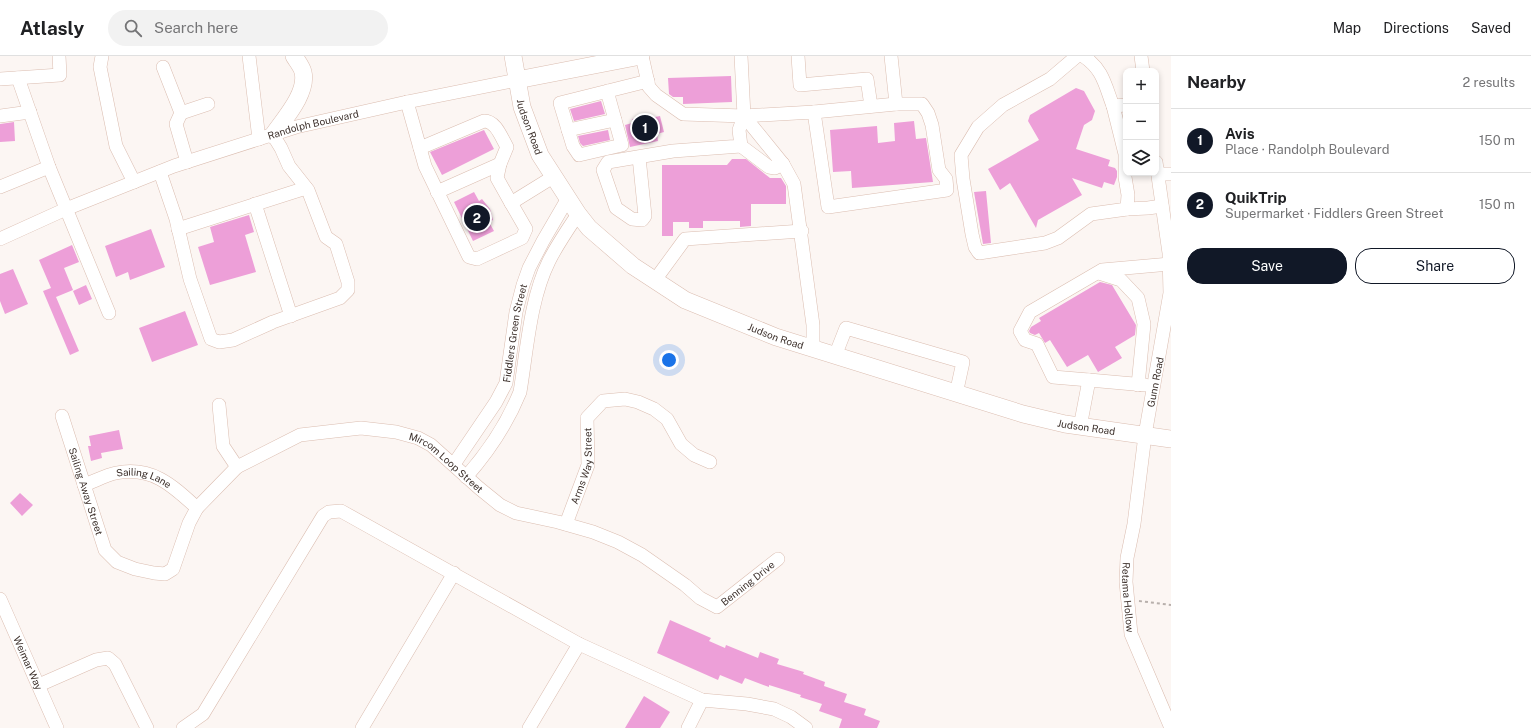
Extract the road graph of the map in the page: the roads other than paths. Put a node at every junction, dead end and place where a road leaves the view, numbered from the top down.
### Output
1 (59, 56) edge
2 (102, 56) edge
3 (249, 56) edge
4 (294, 56) edge
5 (513, 56) edge
6 (641, 56) edge
7 (741, 56) edge
8 (798, 56) edge
9 (891, 56) edge
10 (1077, 56) edge
11 (1083, 56) edge
12 (1141, 56) edge
13 (163, 67) dead end
14 (1143, 68) edge
15 (18, 78) junction
16 (0, 79) edge
17 (517, 80) junction
18 (648, 81) junction
19 (607, 91) junction
20 (407, 102) junction
21 (208, 104) dead end
22 (896, 104) junction
23 (1123, 104) edge
24 (871, 106) junction
25 (1113, 106) junction
26 (30, 112) junction
27 (814, 112) junction
28 (180, 114) junction
29 (0, 116) edge
30 (744, 116) junction
31 (615, 120) junction
32 (568, 130) junction
33 (266, 137) junction
34 (740, 146) junction
35 (420, 148) junction
36 (639, 157) junction
37 (187, 162) junction
38 (500, 164) junction
39 (783, 164) junction
40 (49, 167) junction
41 (1159, 169) edge
42 (160, 172) junction
43 (1171, 174) edge
44 (1159, 176) edge
45 (553, 177) junction
46 (134, 182) junction
47 (0, 187) edge
48 (306, 188) junction
49 (437, 192) junction
50 (568, 198) junction
51 (511, 203) junction
52 (255, 204) junction
53 (1165, 207) edge
54 (66, 209) junction
55 (1127, 209) junction
56 (578, 214) junction
57 (178, 229) junction
58 (802, 231) junction
59 (0, 240) edge
60 (1170, 264) junction
61 (1097, 273) junction
62 (655, 280) junction
63 (109, 313) dead end
64 (291, 316) junction
65 (813, 349) junction
66 (835, 356) junction
67 (1089, 380) junction
68 (1138, 385) junction
69 (1155, 386) junction
70 (956, 394) junction
71 (219, 404) dead end
72 (62, 416) dead end
73 (1080, 427) junction
74 (1145, 435) junction
75 (1171, 439) edge
76 (710, 462) dead end
77 (454, 464) junction
78 (236, 467) junction
79 (466, 477) junction
80 (84, 485) junction
81 (197, 508) junction
82 (566, 524) junction
83 (185, 533) joint
84 (778, 559) dead end
85 (454, 573) junction
86 (0, 599) edge
87 (717, 607) joint
88 (579, 644) junction
89 (38, 685) junction
90 (702, 700) junction
91 (57, 728) edge
92 (147, 728) edge
93 (183, 728) edge
94 (362, 728) edge
95 (529, 728) edge
96 (688, 728) edge
97 (806, 728) edge
98 (1170, 728) edge

1 - 15 street
2 - 46 street
3 - 33 street
4 - 33 main road
5 - 17 main road, Judson Road
6 - 17 main road, Randolph Boulevard
6 - 18 street
7 - 30 street
8 - 24 street
9 - 22 street
10 - 55 street
11 - 25 street
12 - 14 street
13 - 28 street
15 - 16 street
15 - 26 street
17 - 20 street, Randolph Boulevard
17 - 45 main road, Judson Road
18 - 19 street
18 - 30 street
19 - 31 street
19 - 32 street
20 - 33 street, Randolph Boulevard
20 - 35 street
21 - 28 street
22 - 24 street
22 - 27 street
23 - 25 street
24 - 27 street
25 - 55 street
26 - 29 street
26 - 40 street
27 - 30 street
28 - 37 street
30 - 34 street
30 - 39 street
31 - 32 street
31 - 32 street
33 - 37 street, Randolph Boulevard
33 - 48 street
34 - 36 street
34 - 39 street
35 - 38 street
35 - 49 street
36 - 36 street
37 - 42 street, Randolph Boulevard
38 - 49 street
38 - 51 street
39 - 58 street
40 - 47 street
40 - 54 street
41 - 43 street
42 - 46 street, Randolph Boulevard
42 - 57 street
44 - 53 street, Gunn Road
45 - 50 main road, Judson Road
45 - 51 street
46 - 54 street, Randolph Boulevard
48 - 52 street
48 - 64 street
49 - 51 street
50 - 56 main road, Judson Road
50 - 77 street, Fiddlers Green Street
52 - 57 street
52 - 64 street
53 - 55 street
53 - 60 street, Gunn Road
54 - 59 street, Randolph Boulevard
54 - 63 street
56 - 62 main road, Judson Road
56 - 79 street, Fiddlers Green Street
57 - 64 street
58 - 62 street
58 - 65 street
60 - 61 street
60 - 69 street, Gunn Road
61 - 67 street
61 - 68 street
62 - 65 main road, Judson Road
65 - 66 main road, Judson Road
66 - 70 main road, Judson Road
66 - 70 street
67 - 68 street
67 - 73 street
68 - 69 street
69 - 74 street, Gunn Road
70 - 73 main road, Judson Road
71 - 78 street
72 - 80 street, Sailing Away Street
73 - 74 main road, Judson Road
74 - 75 main road, Judson Road
74 - 98 street, Retama Hollow
76 - 82 street, Arms Way Street
77 - 78 street, Mircom Loop Street
77 - 79 street, Mircom Loop Street
78 - 81 street, Mircom Loop Street
79 - 82 street, Mircom Loop Street
80 - 81 street, Sailing Lane
80 - 83 street, Sailing Away Street
81 - 83 street, Mircom Loop Street
82 - 87 street, Mircom Loop Street
84 - 87 street, Benning Drive
85 - 88 street
85 - 93 street
85 - 94 street
86 - 89 street, Weimar Way
88 - 90 street
88 - 95 street
89 - 91 street, Weimar Way
89 - 92 street
90 - 96 street
90 - 97 street

